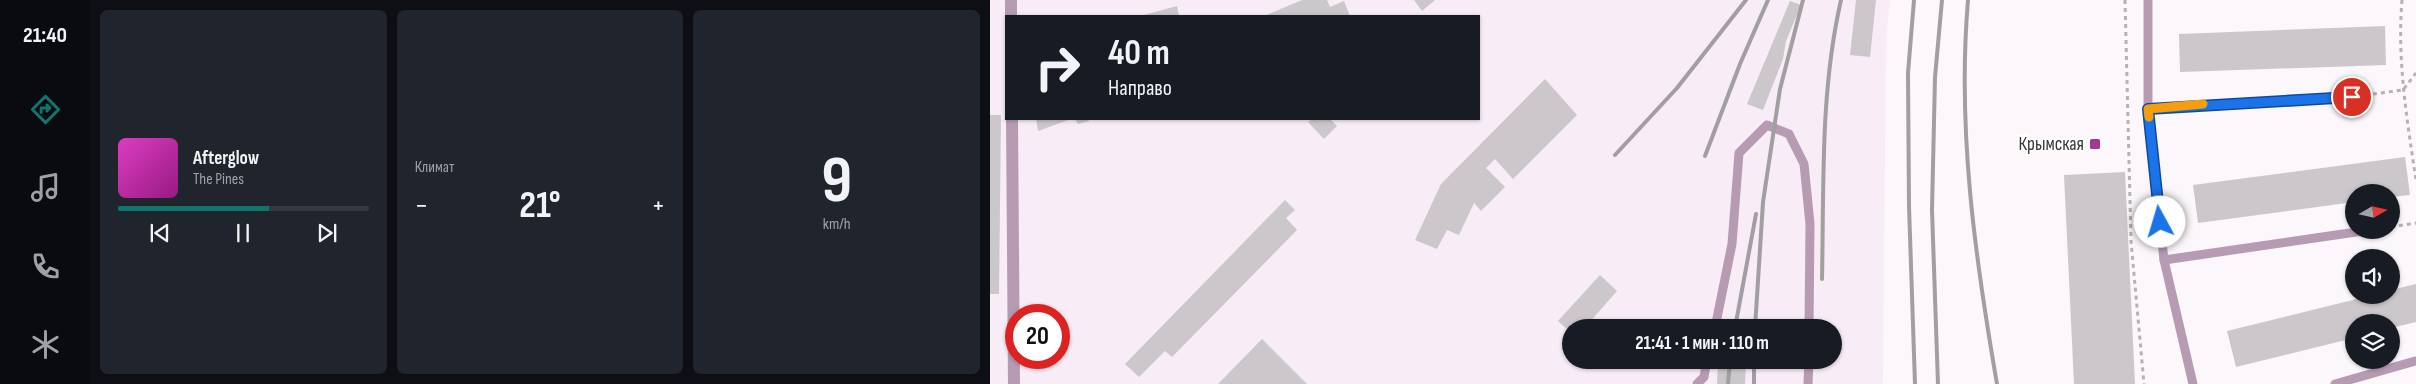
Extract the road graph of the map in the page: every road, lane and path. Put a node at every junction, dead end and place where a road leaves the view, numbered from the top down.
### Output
1 (1011, 0) edge
2 (2125, 0) edge
3 (2148, 0) edge
4 (2402, 0) edge
5 (1011, 15) edge
6 (2416, 73) edge
7 (2403, 90) junction
8 (2352, 97) joint
9 (2148, 109) junction
10 (1012, 120) edge
11 (2416, 180) edge
12 (2416, 223) edge
13 (2400, 226) edge
14 (2345, 234) edge
15 (2164, 260) junction
16 (1717, 319) edge
17 (1809, 319) edge
18 (2416, 361) edge
19 (1705, 369) edge
20 (1808, 369) edge
21 (1014, 384) edge
22 (1698, 384) edge
23 (1808, 384) edge
24 (2144, 384) edge
25 (2193, 384) edge
26 (2335, 384) edge

1 - 5 street
2 - 24 path
3 - 9 lane
4 - 7 path
6 - 7 path
7 - 8 path
7 - 11 path
8 - 9 lane
9 - 15 lane
10 - 21 street
12 - 13 path
14 - 15 lane
15 - 25 lane
16 - 17 lane
18 - 26 lane
19 - 22 lane
20 - 23 lane

